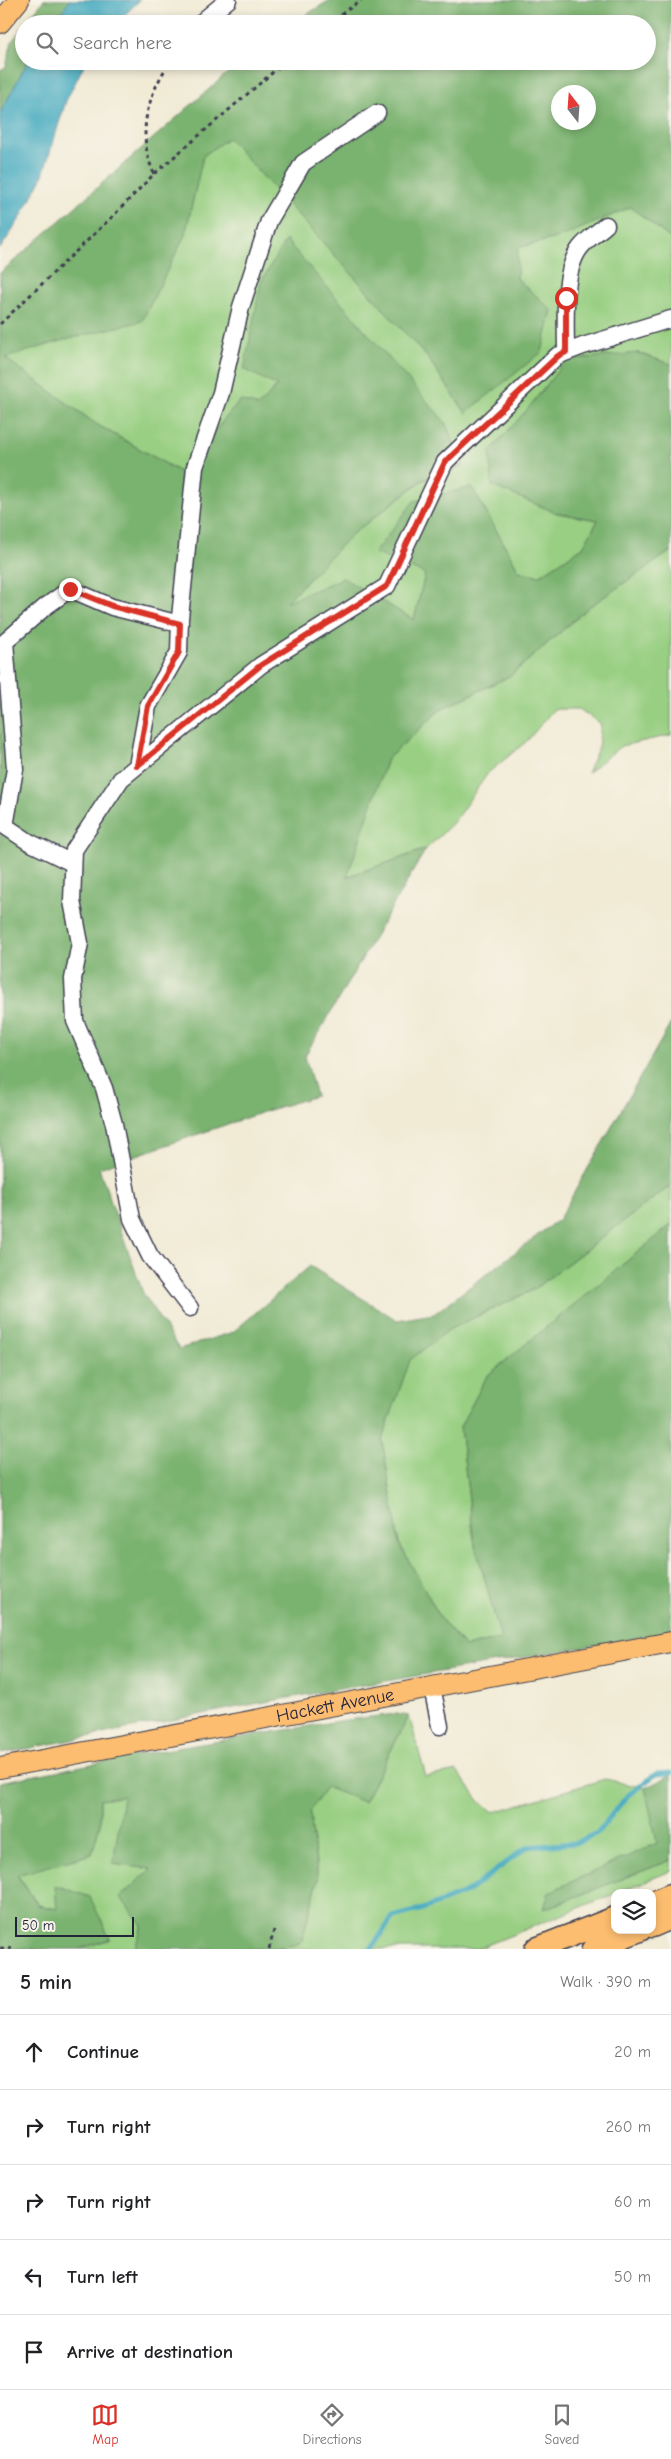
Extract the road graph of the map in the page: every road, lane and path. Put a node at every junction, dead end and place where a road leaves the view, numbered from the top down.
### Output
1 (19, 0) edge
2 (228, 0) edge
3 (361, 0) edge
4 (209, 15) edge
5 (340, 15) edge
6 (0, 23) edge
7 (165, 70) edge
8 (275, 70) edge
9 (377, 113) dead end
10 (154, 174) junction
11 (606, 225) dead end
12 (671, 320) edge
13 (0, 324) edge
14 (566, 352) junction
15 (180, 624) junction
16 (137, 766) junction
17 (72, 863) junction
18 (190, 1308) dead end
19 (671, 1642) edge
20 (432, 1687) junction
21 (440, 1726) dead end
22 (0, 1768) edge
23 (671, 1895) edge
24 (656, 1901) edge
25 (671, 1918) edge
26 (611, 1920) edge
27 (656, 1924) edge
28 (274, 1930) dead end
29 (630, 1934) edge
30 (0, 1948) edge
31 (14, 1949) edge
32 (269, 1949) edge
33 (536, 1949) edge
34 (593, 1949) edge

1 - 6 main road
2 - 4 lane
3 - 5 path
7 - 10 path
8 - 10 path
9 - 15 lane
10 - 13 path
11 - 14 lane
12 - 14 lane
14 - 16 lane
15 - 16 lane
15 - 17 lane
16 - 17 lane
17 - 18 lane
19 - 20 main road, Hackett Avenue
20 - 21 lane
20 - 22 main road, Hackett Avenue
23 - 24 highway
25 - 27 highway
26 - 33 highway
28 - 32 path
29 - 34 highway
30 - 31 path

